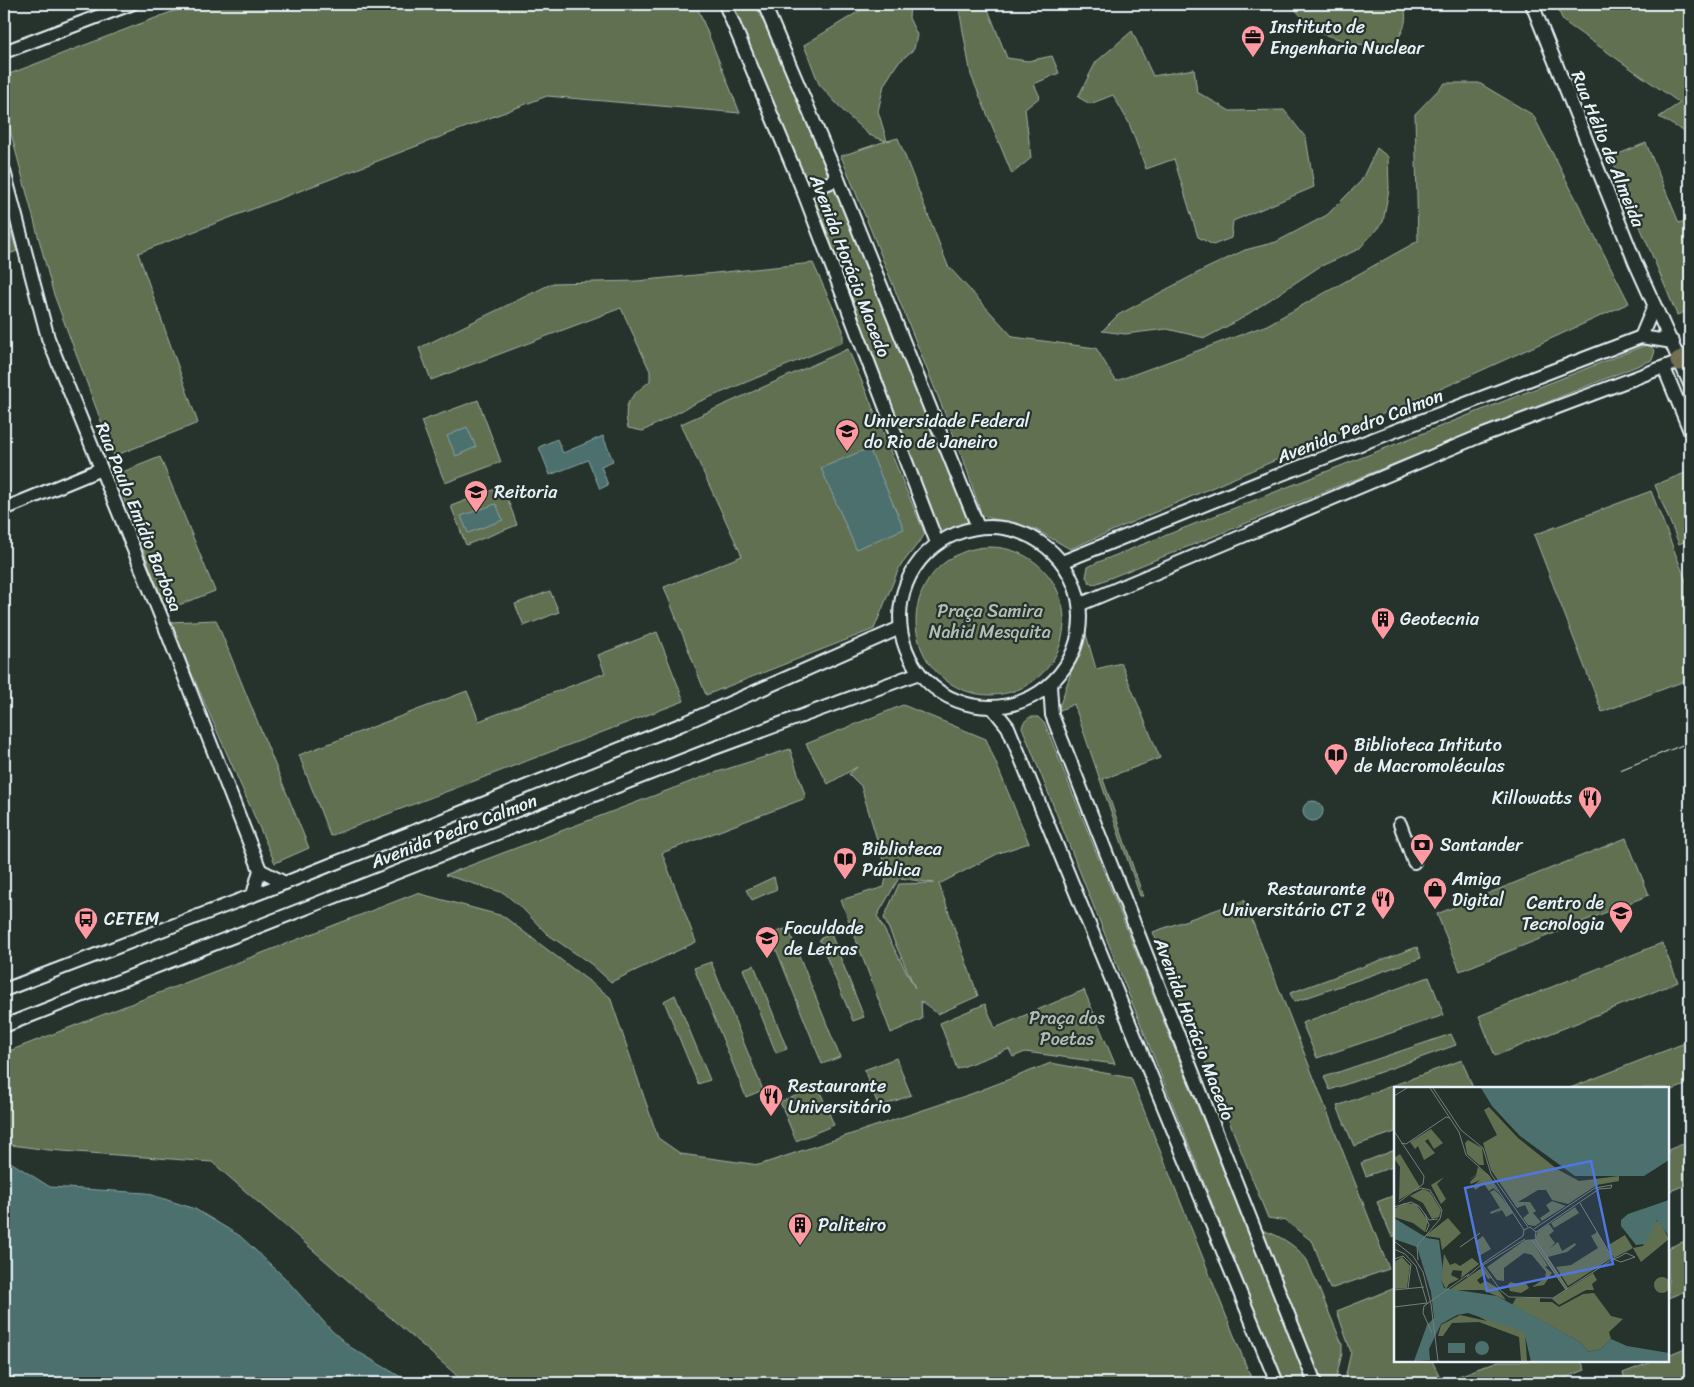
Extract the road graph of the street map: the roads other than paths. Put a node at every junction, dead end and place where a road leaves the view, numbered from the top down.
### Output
1 (131, 4) edge
2 (724, 4) edge
3 (764, 4) edge
4 (1532, 4) edge
5 (4, 52) edge
6 (4, 171) edge
7 (838, 179) junction
8 (804, 193) junction
9 (1654, 306) junction
10 (1641, 337) junction
11 (1673, 342) junction
12 (1678, 361) edge
13 (1690, 384) edge
14 (1690, 431) edge
15 (101, 469) junction
16 (4, 508) edge
17 (978, 527) junction
18 (937, 543) junction
19 (1062, 562) junction
20 (1081, 604) junction
21 (900, 628) junction
22 (919, 673) junction
23 (1050, 686) junction
24 (992, 707) junction
25 (1400, 824) dead end
26 (1414, 862) dead end
27 (260, 870) junction
28 (285, 883) junction
29 (253, 895) junction
30 (4, 990) edge
31 (4, 1026) edge
32 (1277, 1383) edge
33 (1315, 1383) edge

1 - 5 street
2 - 8 street, Avenida Horácio Macedo
3 - 7 street, Avenida Horácio Macedo
4 - 9 street, Rua Hélio de Almeida
6 - 15 street, Rua Paulo Emídio Barbosa
7 - 8 street
7 - 17 street, Avenida Horácio Macedo
8 - 18 street, Avenida Horácio Macedo
9 - 10 street
9 - 11 street, Rua Hélio de Almeida
10 - 11 street, Avenida Pedro Calmon
10 - 19 street, Avenida Pedro Calmon
11 - 12 street, Rua Hélio de Almeida
12 - 13 street
12 - 14 street
12 - 20 street
15 - 16 street
15 - 27 street, Rua Paulo Emídio Barbosa
17 - 18 street
17 - 19 street
18 - 21 street
19 - 20 street
20 - 23 street
21 - 22 street
21 - 28 street, Avenida Pedro Calmon
22 - 24 street
22 - 31 street, Avenida Pedro Calmon
23 - 24 street
23 - 33 street, Avenida Horácio Macedo
24 - 32 street
25 - 26 street
27 - 28 street
27 - 29 street
28 - 29 street, Avenida Pedro Calmon
29 - 30 street, Avenida Pedro Calmon

